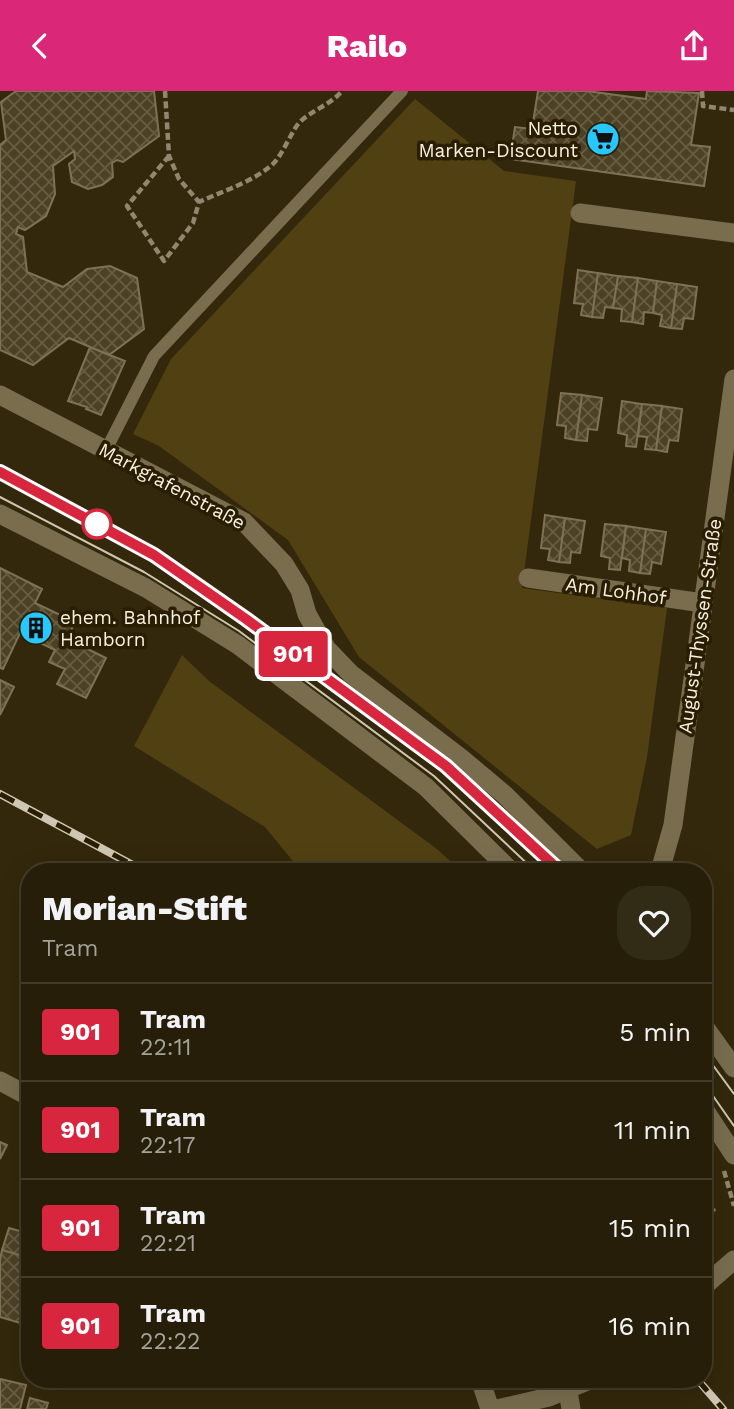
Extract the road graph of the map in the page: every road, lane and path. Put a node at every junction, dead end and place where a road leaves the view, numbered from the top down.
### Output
1 (165, 91) edge
2 (342, 91) edge
3 (402, 91) edge
4 (702, 91) edge
5 (734, 110) edge
6 (169, 156) junction
7 (199, 202) junction
8 (580, 213) dead end
9 (734, 233) edge
10 (734, 379) edge
11 (0, 395) edge
12 (106, 450) junction
13 (0, 514) edge
14 (528, 578) dead end
15 (703, 603) junction
16 (503, 863) edge
17 (573, 863) edge
18 (662, 863) edge
19 (712, 1037) edge
20 (734, 1068) edge
21 (0, 1081) edge
22 (21, 1092) edge
23 (712, 1124) edge
24 (731, 1160) edge
25 (734, 1206) edge
26 (734, 1260) edge
27 (712, 1279) edge
28 (483, 1388) edge
29 (567, 1393) edge
30 (490, 1409) edge
31 (497, 1409) edge

1 - 6 path
2 - 7 path
3 - 12 lane
4 - 5 path
6 - 7 path
6 - 7 path
8 - 9 street
10 - 15 street, August-Thyssen-Straße
11 - 12 street, Markgrafenstraße
12 - 17 street, Markgrafenstraße
13 - 16 street
14 - 15 street, Am Lohhof
15 - 18 street, August-Thyssen-Straße
19 - 20 street
21 - 22 street
23 - 24 street
24 - 25 path
26 - 27 street
28 - 30 street
29 - 31 street

